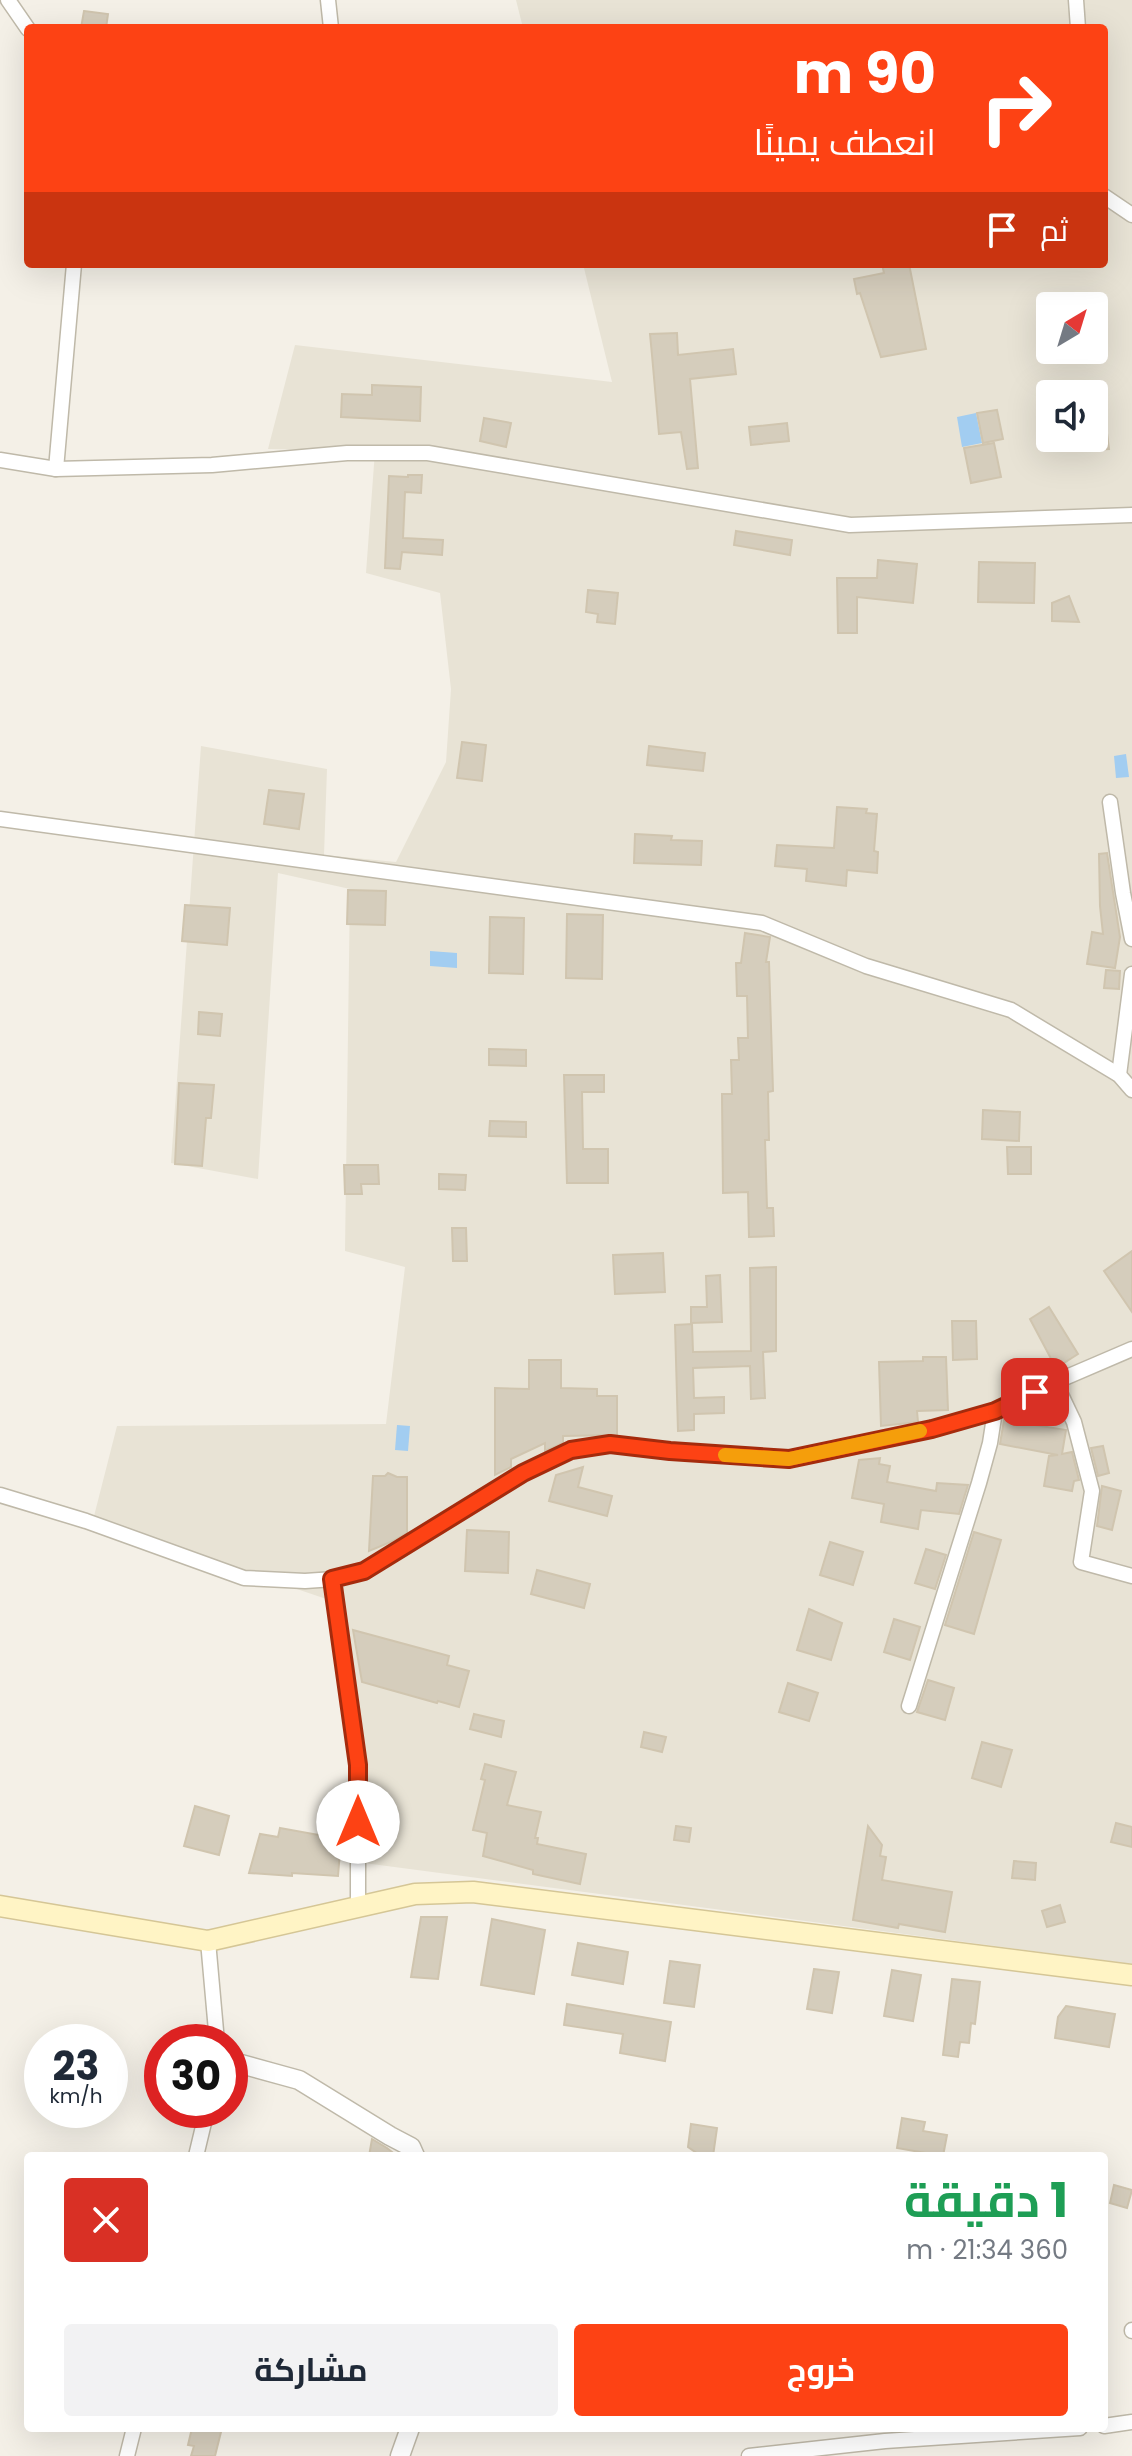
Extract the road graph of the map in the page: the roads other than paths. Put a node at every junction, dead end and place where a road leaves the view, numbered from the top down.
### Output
1 (8, 0) edge
2 (328, 0) edge
3 (1076, 0) edge
4 (25, 24) edge
5 (331, 24) edge
6 (1078, 24) edge
7 (1108, 199) edge
8 (1132, 215) edge
9 (74, 268) edge
10 (0, 460) edge
11 (56, 469) junction
12 (1132, 515) edge
13 (1110, 802) dead end
14 (0, 819) edge
15 (1132, 939) edge
16 (1132, 974) edge
17 (1119, 1075) junction
18 (1132, 1090) edge
19 (1132, 1349) edge
20 (1055, 1382) junction
21 (995, 1411) junction
22 (0, 1495) edge
23 (1132, 1576) edge
24 (332, 1579) junction
25 (909, 1706) dead end
26 (0, 1906) edge
27 (358, 1907) junction
28 (208, 1941) junction
29 (1132, 1975) edge
30 (215, 2024) edge
31 (248, 2066) edge
32 (203, 2128) edge
33 (197, 2152) edge
34 (413, 2152) edge
35 (1132, 2422) edge
36 (1108, 2425) edge
37 (133, 2432) edge
38 (409, 2432) edge
39 (1041, 2432) edge
40 (885, 2448) edge
41 (404, 2454) edge
42 (127, 2456) edge
43 (749, 2456) edge

1 - 4 street
2 - 5 street
3 - 6 street
7 - 8 street
9 - 11 street
10 - 11 street
11 - 12 street
13 - 15 street
14 - 17 street
16 - 17 street
17 - 18 street
19 - 20 street
20 - 21 street
20 - 23 street
21 - 24 street
21 - 25 street
22 - 24 street
24 - 27 street
26 - 28 main road
27 - 28 main road
27 - 29 main road
28 - 30 street
31 - 34 street
32 - 33 street
35 - 36 street
37 - 42 street
38 - 41 street
39 - 40 street
40 - 43 street

